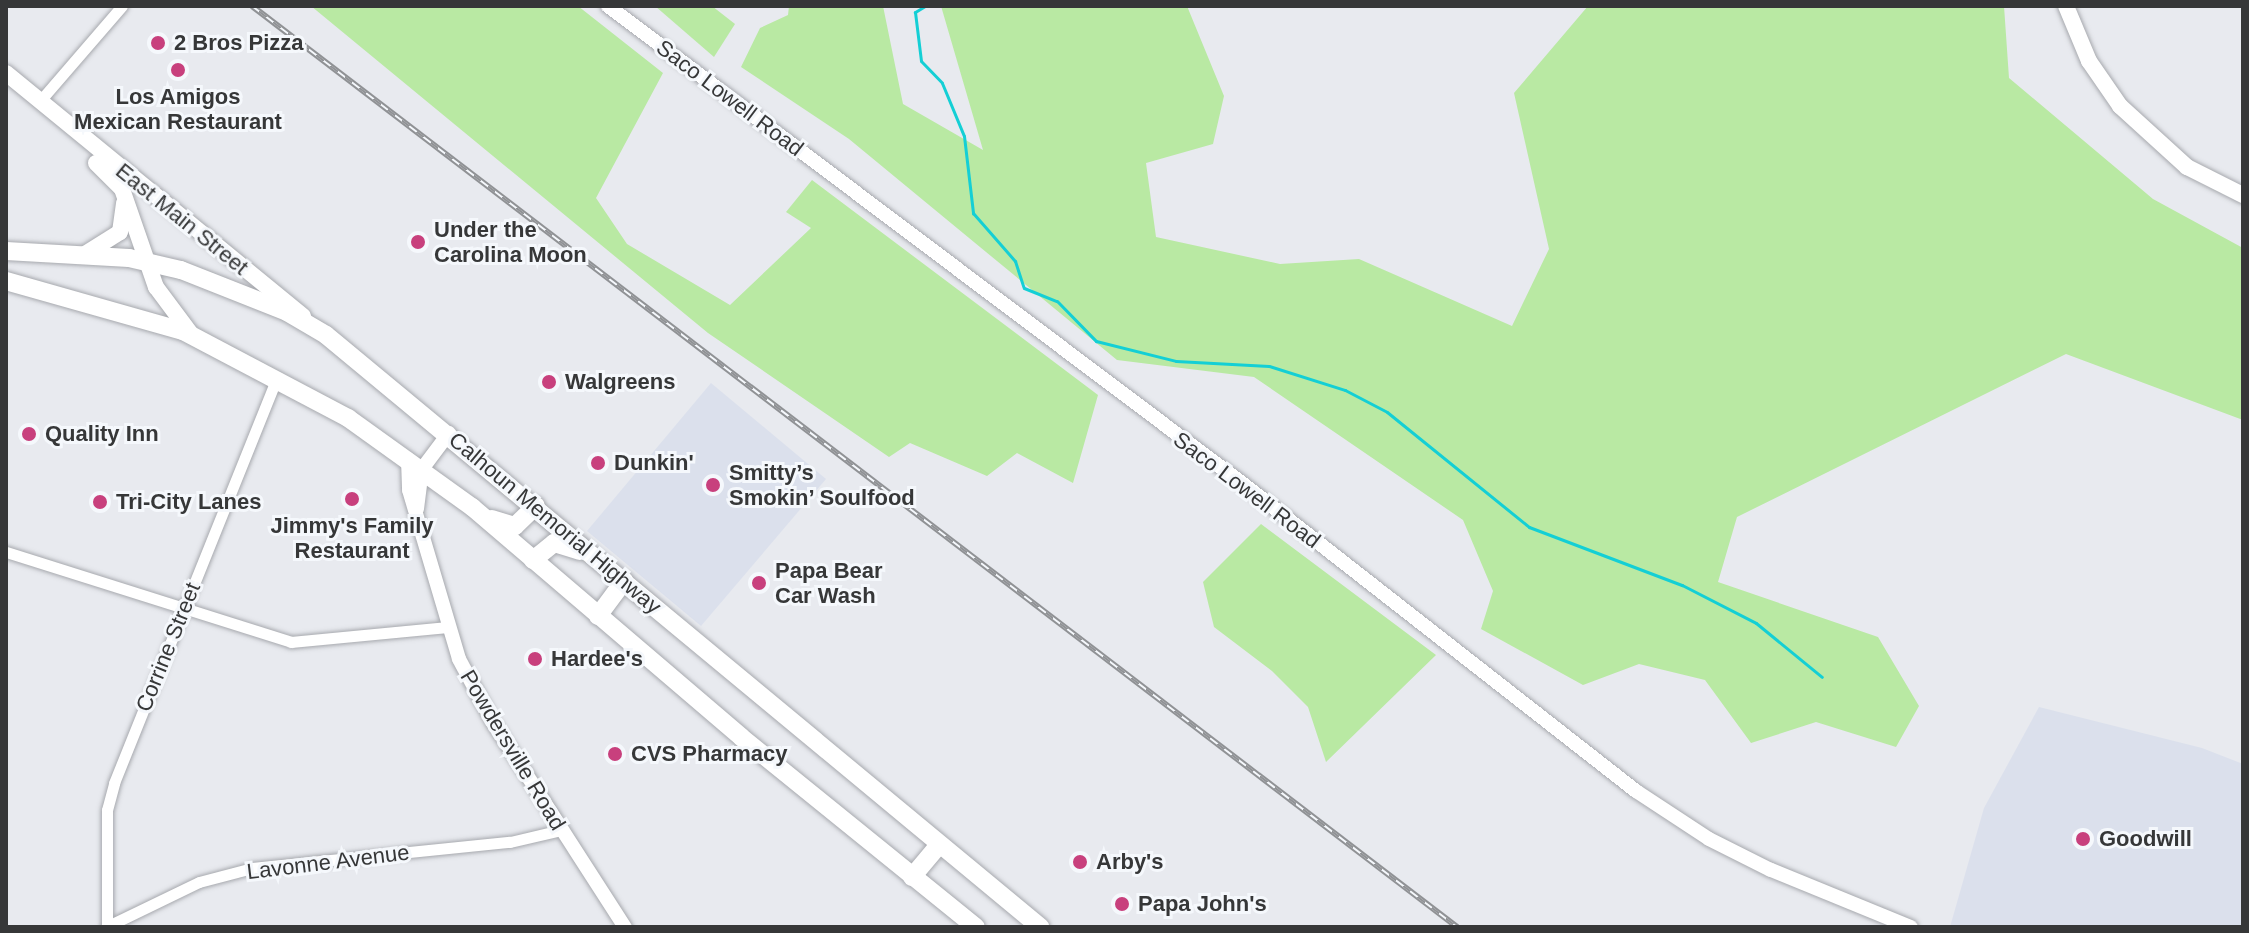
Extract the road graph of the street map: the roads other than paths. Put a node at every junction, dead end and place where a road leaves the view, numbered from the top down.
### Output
1 (122, 6) edge
2 (608, 6) edge
3 (2066, 6) edge
4 (6, 73) edge
5 (39, 102) junction
6 (122, 189) junction
7 (2243, 195) edge
8 (6, 251) edge
9 (85, 254) junction
10 (148, 263) junction
11 (6, 281) edge
12 (326, 335) junction
13 (192, 336) junction
14 (278, 377) junction
15 (449, 433) junction
16 (415, 464) junction
17 (536, 506) junction
18 (481, 515) junction
19 (6, 552) edge
20 (597, 558) junction
21 (533, 560) junction
22 (624, 581) junction
23 (183, 612) junction
24 (598, 616) junction
25 (447, 627) junction
26 (561, 830) junction
27 (938, 846) junction
28 (912, 877) junction
29 (106, 927) edge
30 (625, 927) edge
31 (976, 927) edge
32 (1040, 927) edge
33 (1911, 927) edge

1 - 5 street
2 - 33 street, Saco Lowell Road
3 - 7 main road
4 - 5 main road, East Main Street
5 - 6 main road, East Main Street
5 - 12 main road, East Main Street
6 - 9 main road
6 - 10 main road, East Main Street
8 - 9 highway, Calhoun Memorial Highway
9 - 10 highway, Calhoun Memorial Highway
10 - 12 highway, Calhoun Memorial Highway
10 - 13 main road, East Main Street
11 - 13 highway, Calhoun Memorial Highway
12 - 15 highway, Calhoun Memorial Highway
13 - 14 highway, Calhoun Memorial Highway
14 - 16 highway, Calhoun Memorial Highway
14 - 23 street, Corrine Street
15 - 16 street
15 - 17 highway, Calhoun Memorial Highway
16 - 18 highway, Calhoun Memorial Highway
16 - 25 street, Powdersville Road
17 - 18 highway
17 - 20 highway, Calhoun Memorial Highway
18 - 21 highway, Calhoun Memorial Highway
19 - 23 street
20 - 21 highway
20 - 22 highway, Calhoun Memorial Highway
21 - 24 highway, Calhoun Memorial Highway
22 - 24 highway
22 - 27 highway, Calhoun Memorial Highway
23 - 25 street
23 - 29 street, Corrine Street
24 - 28 highway, Calhoun Memorial Highway
25 - 26 street, Powdersville Road
26 - 29 street, Lavonne Avenue
26 - 30 street, Powdersville Road
27 - 28 highway
27 - 32 highway, Calhoun Memorial Highway
28 - 31 highway, Calhoun Memorial Highway

